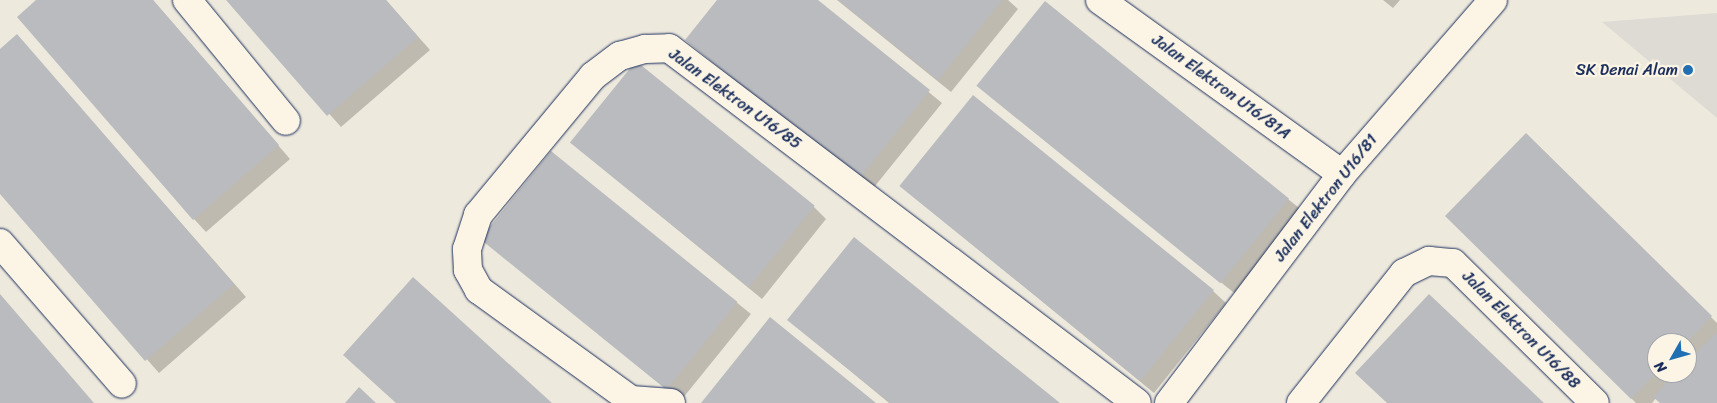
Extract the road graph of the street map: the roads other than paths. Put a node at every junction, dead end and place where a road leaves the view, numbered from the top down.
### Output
1 (186, 0) edge
2 (1100, 0) edge
3 (1493, 0) edge
4 (286, 121) dead end
5 (1342, 174) junction
6 (0, 243) edge
7 (122, 384) dead end
8 (671, 403) edge
9 (1137, 403) edge
10 (1169, 403) edge
11 (1301, 403) edge
12 (1595, 403) edge

1 - 4 street
2 - 5 street, Jalan Elektron U16/81A
3 - 5 street, Jalan Elektron U16/81
5 - 10 street, Jalan Elektron U16/81
6 - 7 street
8 - 9 street, Jalan Elektron U16/85
11 - 12 street, Jalan Elektron U16/88

